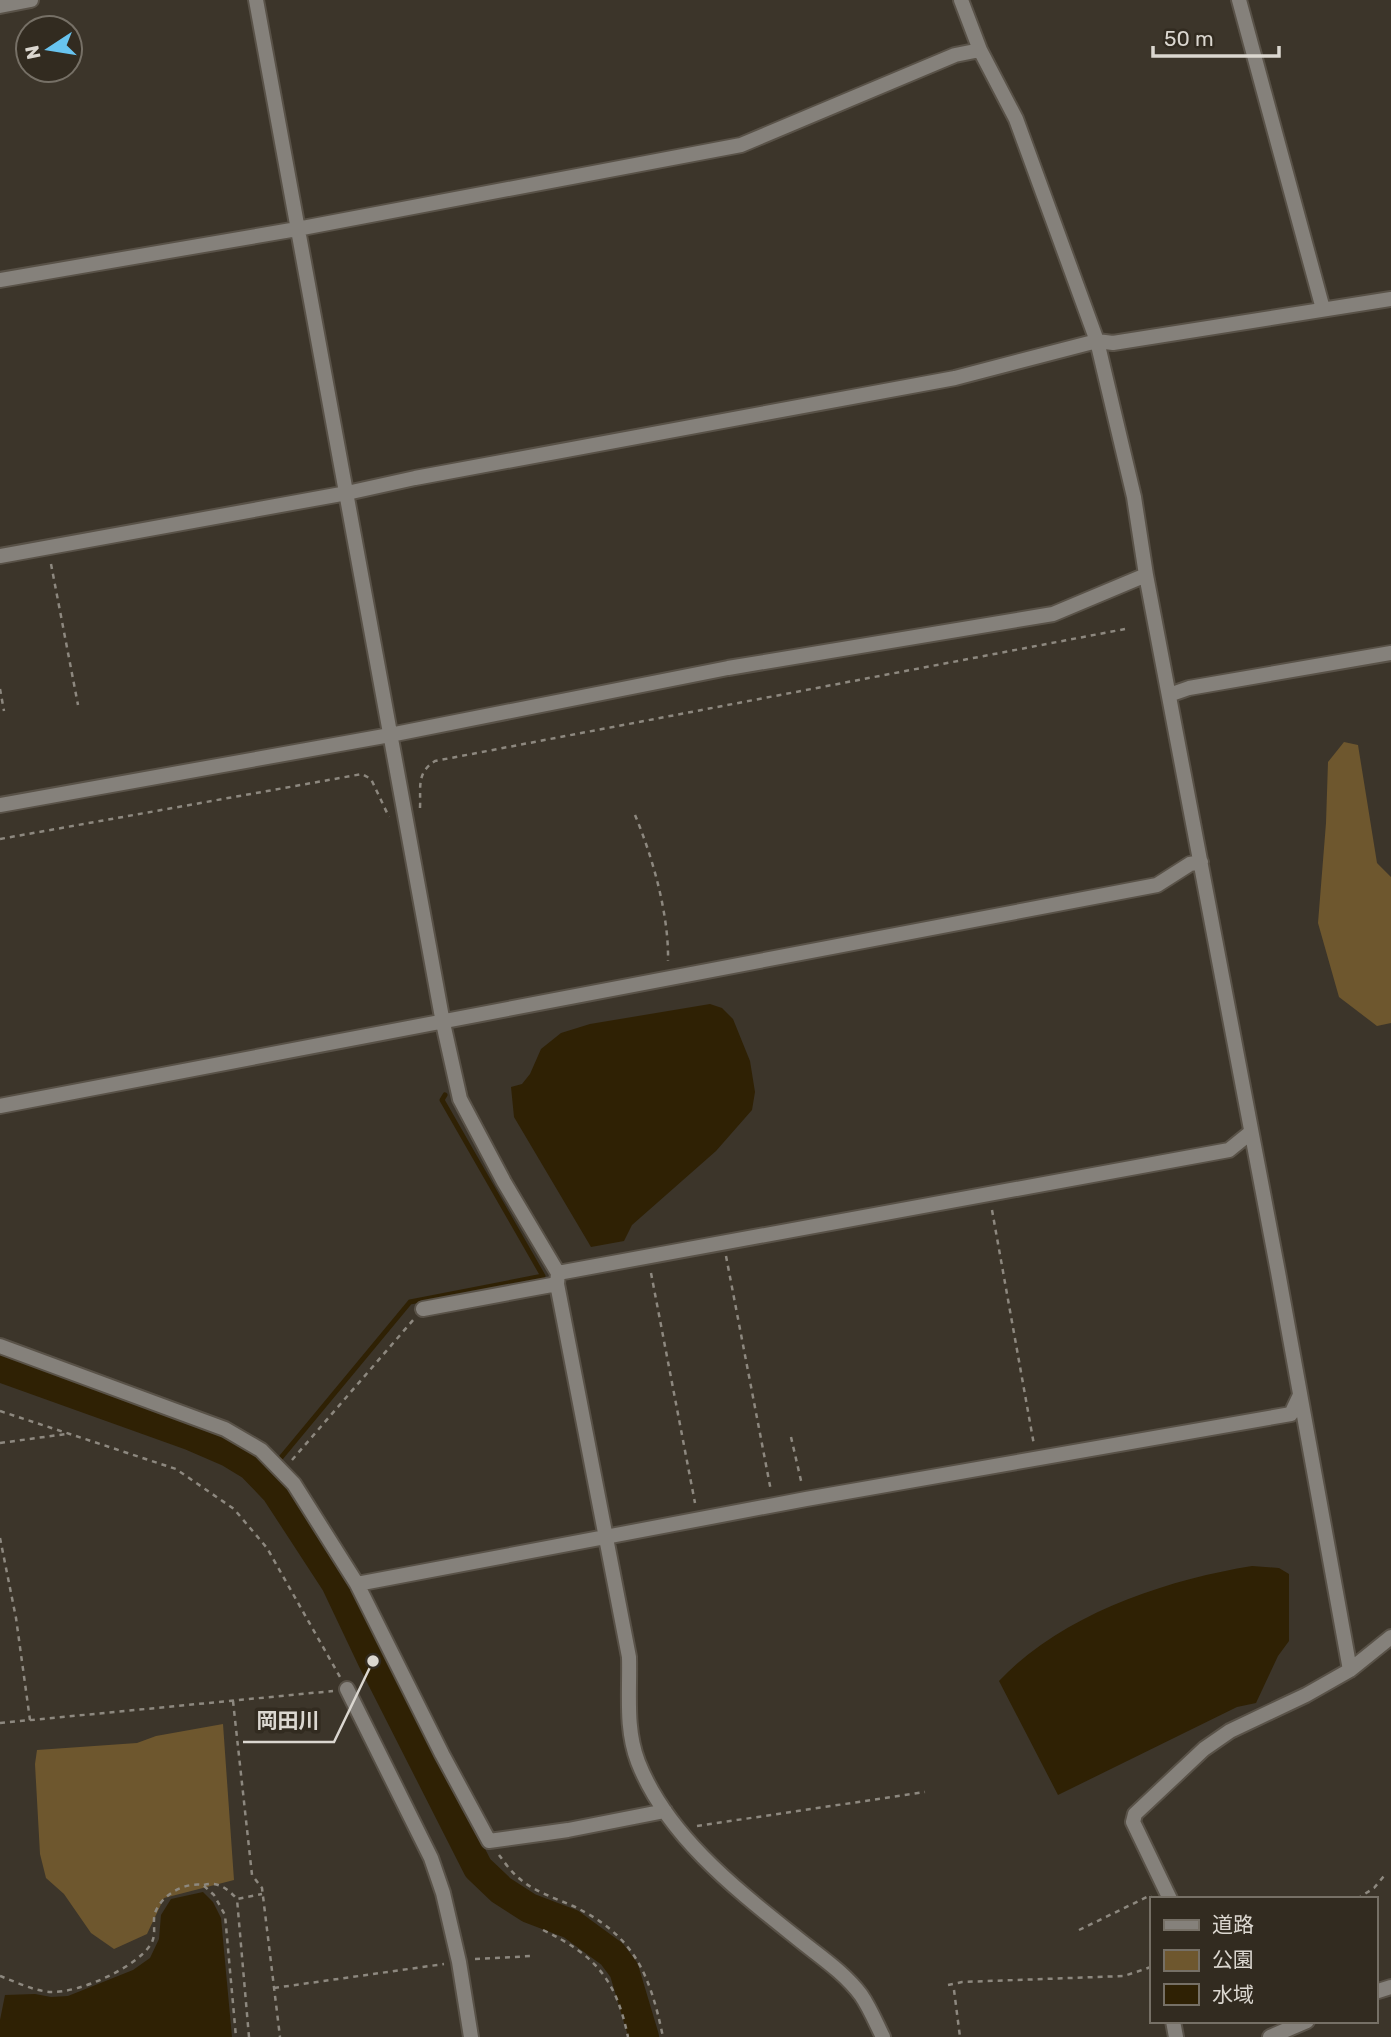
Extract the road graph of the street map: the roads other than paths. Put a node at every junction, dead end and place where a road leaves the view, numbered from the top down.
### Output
1 (31, 0) edge
2 (256, 0) edge
3 (961, 0) edge
4 (1239, 0) edge
5 (0, 6) edge
6 (980, 50) junction
7 (297, 229) junction
8 (0, 280) edge
9 (1391, 299) edge
10 (1323, 309) junction
11 (1097, 341) junction
12 (347, 494) junction
13 (0, 556) edge
14 (1146, 575) junction
15 (1391, 653) edge
16 (1168, 695) junction
17 (390, 735) junction
18 (0, 805) edge
19 (1200, 862) junction
20 (443, 1023) junction
21 (0, 1107) edge
22 (1250, 1133) junction
23 (558, 1278) junction
24 (423, 1309) road end
25 (0, 1346) edge
26 (1300, 1395) junction
27 (605, 1537) junction
28 (358, 1584) junction
29 (1391, 1637) edge
30 (1350, 1670) junction
31 (347, 1689) road end
32 (665, 1811) junction
33 (1168, 1894) edge
34 (1302, 2023) edge
35 (471, 2037) edge
36 (883, 2037) edge
37 (1270, 2037) edge

1 - 5 street
2 - 7 street
3 - 6 street
4 - 10 street
6 - 7 street
6 - 11 street
7 - 8 street
7 - 12 street
9 - 10 street
10 - 11 street
11 - 12 street
11 - 14 street
12 - 13 street
12 - 17 street
14 - 16 street
14 - 17 street
15 - 16 street
16 - 19 street
17 - 18 street
17 - 20 street
19 - 20 street
19 - 22 street
20 - 21 street
20 - 23 street
22 - 23 street
22 - 26 street
23 - 24 street
23 - 27 street
25 - 28 street
26 - 27 street
26 - 30 street
27 - 28 street
27 - 32 street
28 - 32 street
29 - 30 street
30 - 33 street
31 - 35 street
32 - 36 street
34 - 37 street

